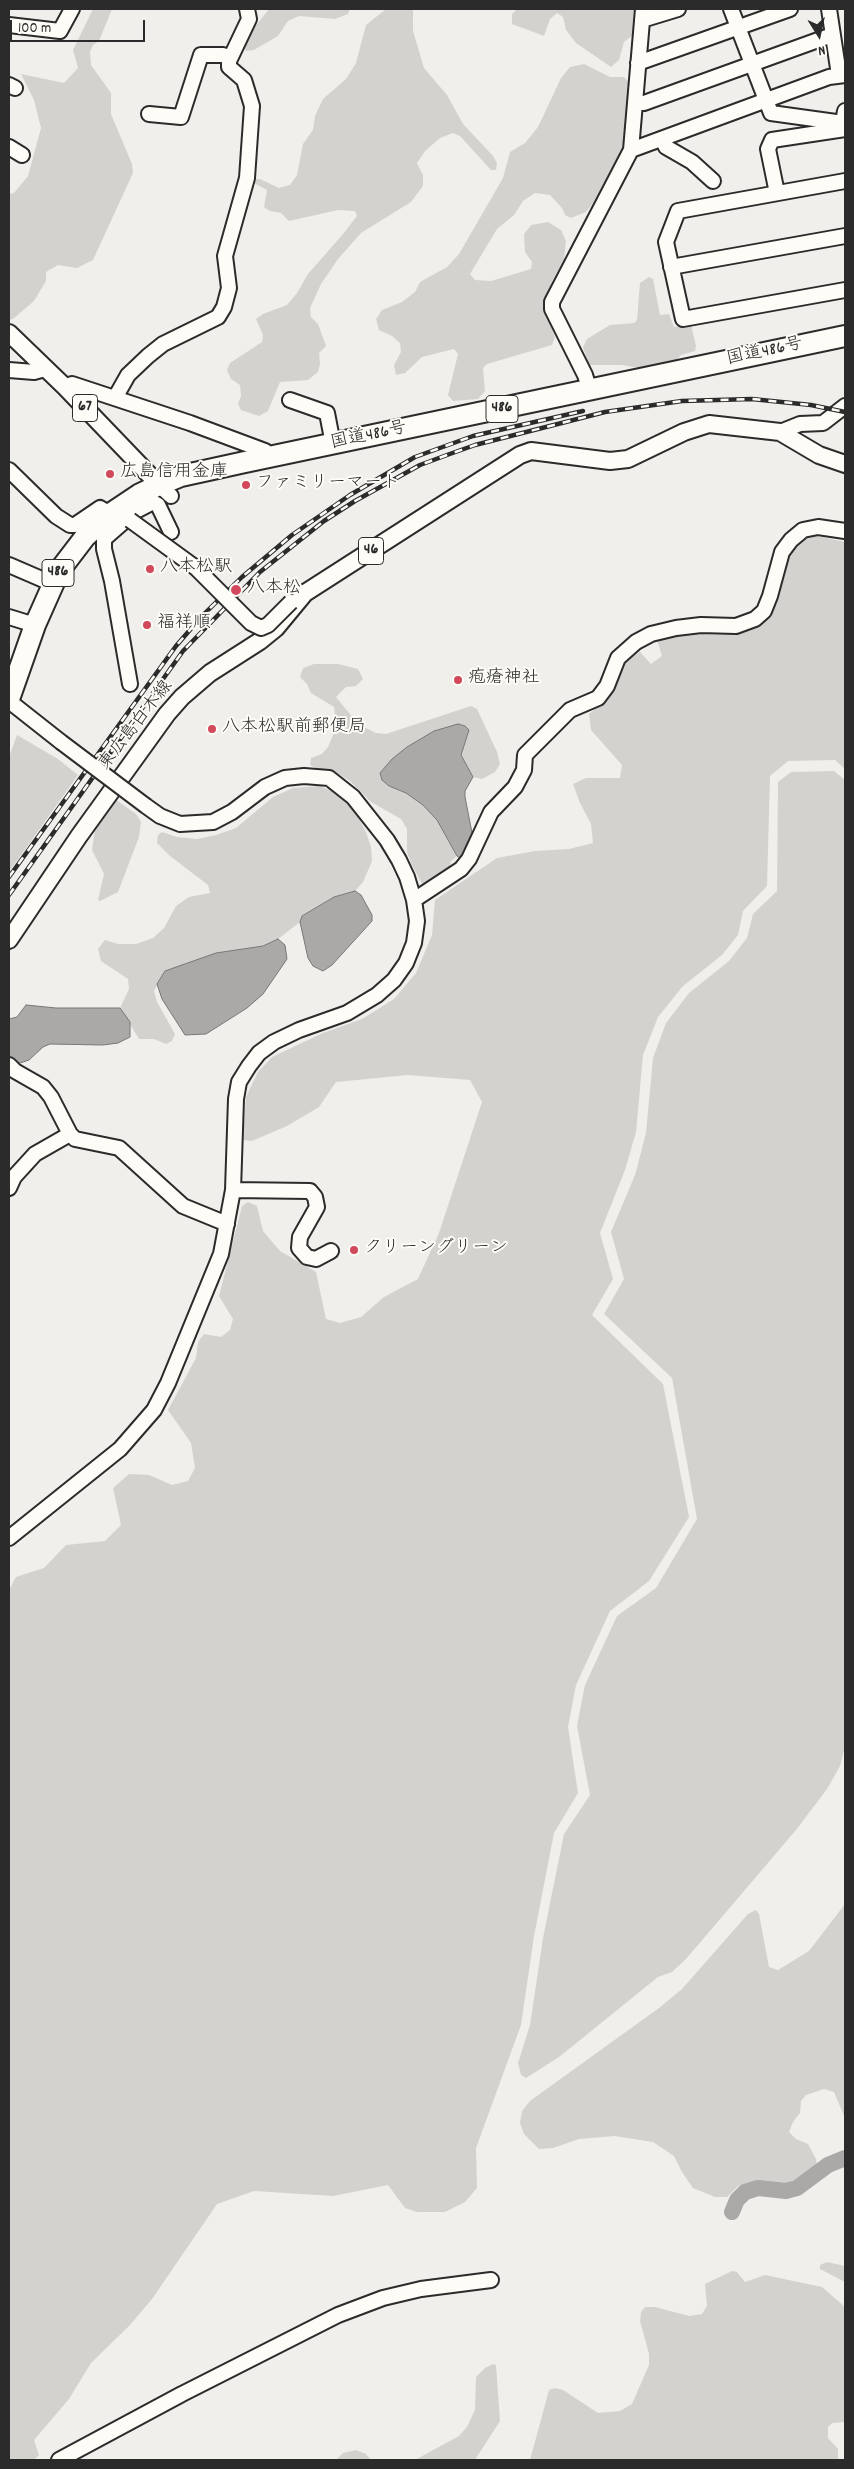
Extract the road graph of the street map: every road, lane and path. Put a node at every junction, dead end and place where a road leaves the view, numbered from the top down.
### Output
1 (72, 9) edge
2 (247, 9) edge
3 (678, 9) edge
4 (732, 9) edge
5 (790, 9) edge
6 (829, 9) edge
7 (643, 14) edge
8 (9, 25) edge
9 (738, 27) junction
10 (832, 35) junction
11 (230, 58) junction
12 (638, 63) junction
13 (752, 64) junction
14 (842, 75) edge
15 (766, 101) junction
16 (635, 103) junction
17 (845, 111) edge
18 (149, 114) dead end
19 (844, 129) edge
20 (662, 140) junction
21 (9, 147) edge
22 (631, 150) junction
23 (22, 155) dead end
24 (713, 181) dead end
25 (845, 181) edge
26 (777, 193) junction
27 (845, 236) edge
28 (672, 268) junction
29 (845, 290) edge
30 (9, 333) edge
31 (845, 336) edge
32 (45, 369) junction
33 (9, 370) edge
34 (65, 387) junction
35 (590, 391) junction
36 (115, 398) junction
37 (290, 400) dead end
38 (845, 406) edge
39 (780, 432) junction
40 (333, 444) junction
41 (270, 457) junction
42 (845, 464) edge
43 (9, 470) edge
44 (165, 491) junction
45 (123, 517) junction
46 (845, 531) edge
47 (171, 532) dead end
48 (9, 565) edge
49 (53, 584) junction
50 (294, 601) junction
51 (9, 617) edge
52 (35, 625) junction
53 (130, 684) dead end
54 (9, 700) edge
55 (414, 900) junction
56 (14, 923) edge
57 (9, 940) edge
58 (9, 1065) edge
59 (70, 1134) junction
60 (9, 1188) edge
61 (234, 1190) junction
62 (227, 1224) junction
63 (331, 1251) dead end
64 (9, 1538) edge
65 (491, 2280) dead end
66 (59, 2460) edge

1 - 8 street
2 - 11 street
3 - 7 street
4 - 9 street
5 - 9 street
6 - 10 street
7 - 12 street
9 - 12 street
9 - 13 street
10 - 13 street
10 - 14 street
11 - 18 street
11 - 36 street
12 - 16 street
13 - 15 street
13 - 16 street
14 - 15 street
15 - 19 street
15 - 20 street
16 - 22 street
17 - 19 street
19 - 26 street
20 - 22 street
20 - 24 street
21 - 23 street
22 - 35 street
25 - 26 street
26 - 28 street
27 - 28 street
28 - 29 street
30 - 32 main road, 67
31 - 35 highway, 国道486号 / 486
32 - 33 street
32 - 34 main road, 67
34 - 36 street
34 - 44 main road, 67
35 - 40 highway, 国道486号 / 486
36 - 41 street
37 - 40 street
38 - 39 street
39 - 42 main road, 東広島白木線 / 46
39 - 50 main road, 東広島白木線 / 46
40 - 41 highway, 国道486号 / 486
41 - 44 highway, 国道486号 / 486
43 - 45 street
44 - 45 highway, 国道486号 / 486
45 - 47 street
45 - 49 highway, 国道486号 / 486
45 - 50 street, bridge
45 - 53 street
46 - 55 street
48 - 49 street
49 - 52 highway, 国道486号 / 486
50 - 56 main road, 東広島白木線 / 46
51 - 52 street
52 - 54 highway, 国道486号 / 486
54 - 55 street, bridge
55 - 61 street
56 - 57 main road, 東広島白木線
58 - 59 street
59 - 60 street
59 - 62 street
61 - 62 street
61 - 63 street
62 - 64 street
65 - 66 street

